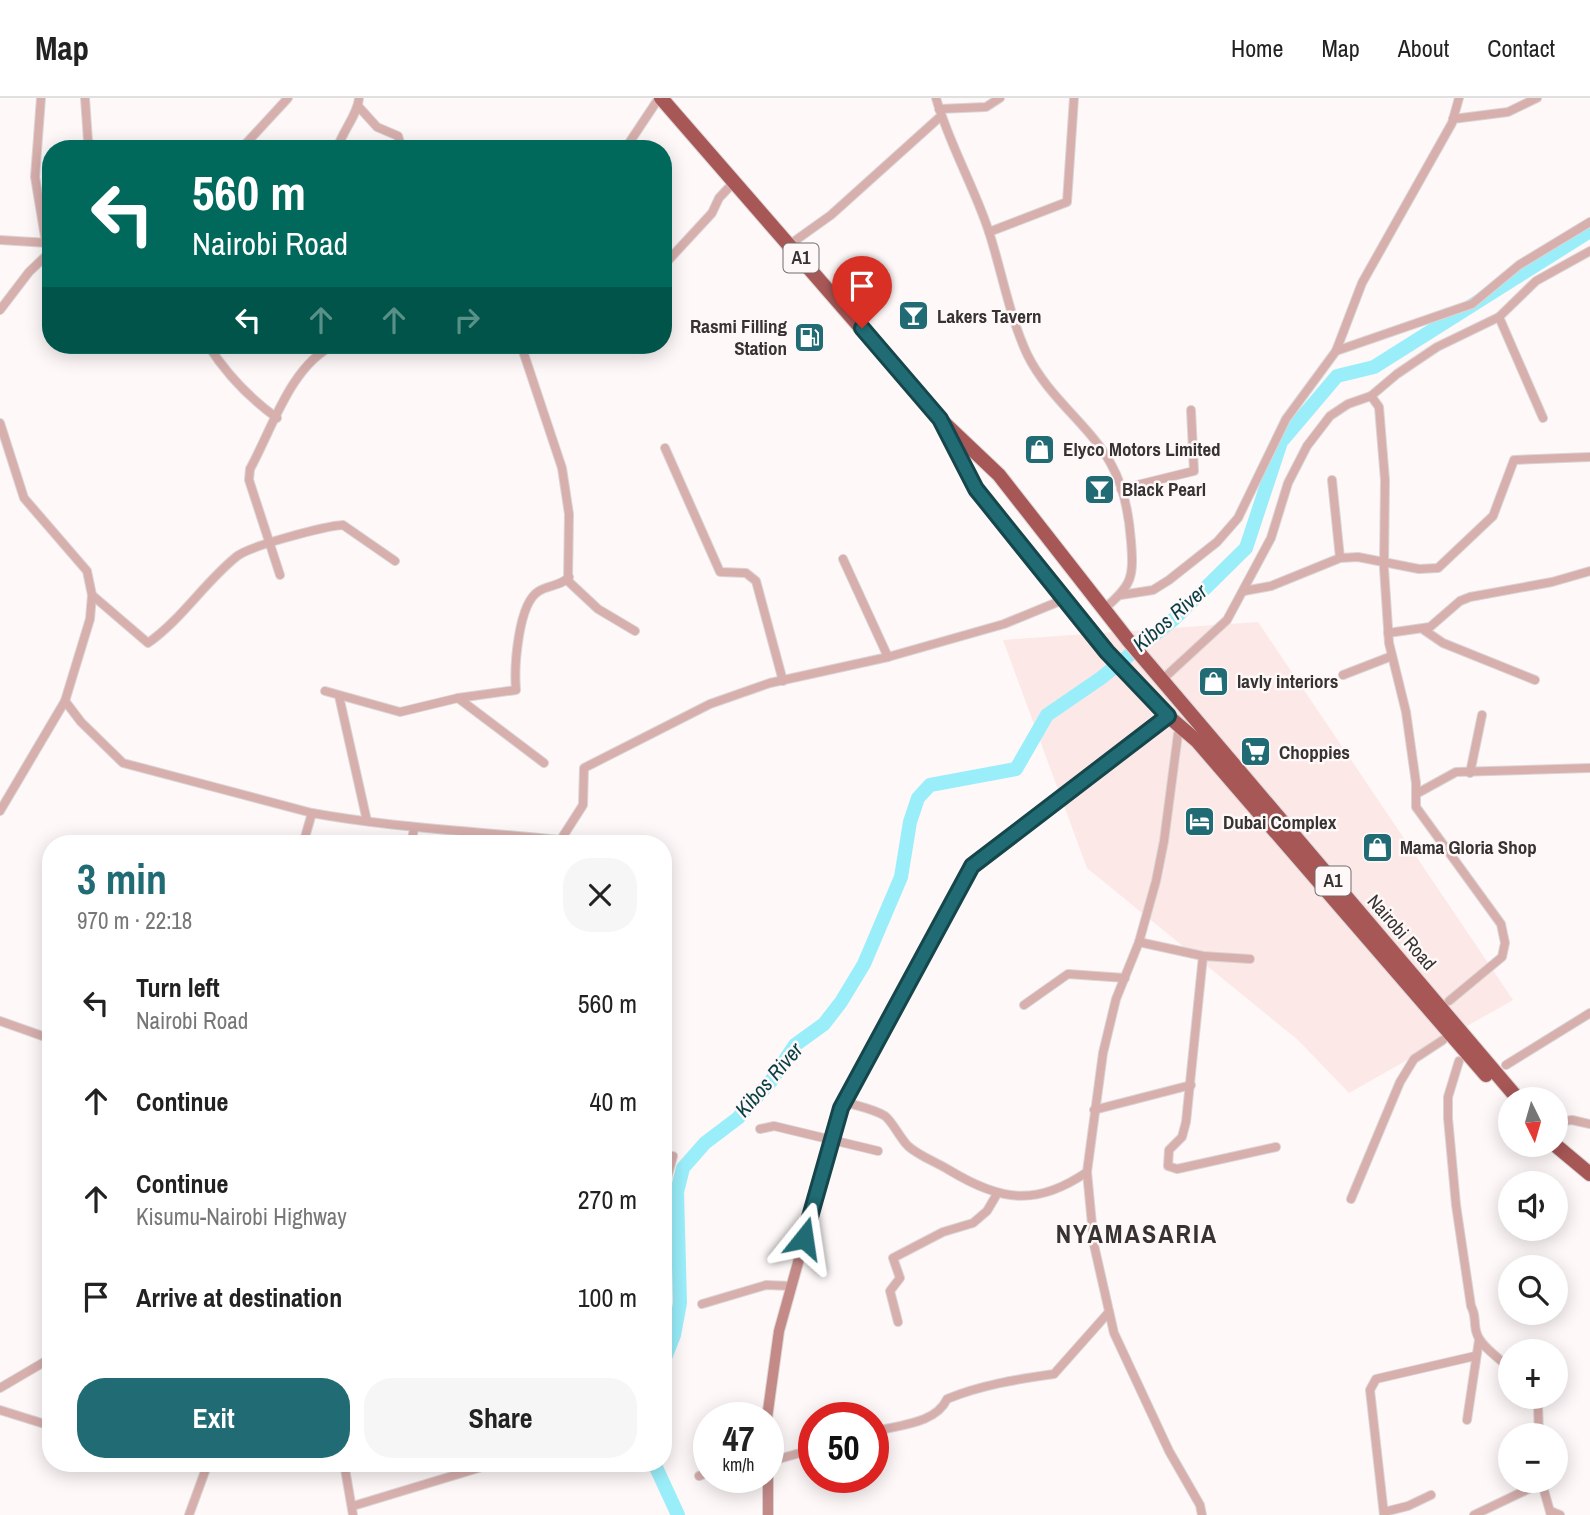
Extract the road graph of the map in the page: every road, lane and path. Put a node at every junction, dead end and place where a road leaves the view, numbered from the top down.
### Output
1 (41, 98) edge
2 (85, 98) edge
3 (288, 98) edge
4 (660, 98) edge
5 (936, 98) edge
6 (1000, 98) edge
7 (1074, 98) edge
8 (1459, 98) edge
9 (1537, 98) edge
10 (359, 102) edge
11 (940, 113) junction
12 (1454, 119) junction
13 (88, 140) edge
14 (249, 140) edge
15 (340, 140) edge
16 (399, 140) edge
17 (631, 140) edge
18 (734, 182) junction
19 (42, 212) edge
20 (1590, 222) edge
21 (989, 232) junction
22 (0, 240) edge
23 (789, 244) junction
24 (42, 245) edge
25 (1590, 251) edge
26 (42, 255) edge
27 (672, 256) edge
28 (0, 310) edge
29 (1499, 317) junction
30 (1336, 351) junction
31 (214, 354) edge
32 (318, 354) edge
33 (523, 354) edge
34 (1371, 396) junction
35 (1191, 410) dead end
36 (277, 418) junction
37 (1543, 418) dead end
38 (940, 419) junction
39 (0, 423) edge
40 (665, 448) dead end
41 (1590, 457) edge
42 (1332, 480) dead end
43 (1005, 483) junction
44 (1121, 489) junction
45 (984, 498) junction
46 (269, 542) junction
47 (1340, 558) junction
48 (843, 559) dead end
49 (395, 561) dead end
50 (1384, 563) junction
51 (1590, 571) edge
52 (280, 575) dead end
53 (569, 578) junction
54 (1244, 591) junction
55 (1121, 594) junction
56 (92, 595) junction
57 (1065, 599) junction
58 (1104, 609) junction
59 (1424, 630) junction
60 (635, 632) dead end
61 (1388, 633) junction
62 (1392, 656) junction
63 (888, 657) junction
64 (1343, 675) dead end
65 (1164, 678) junction
66 (1535, 680) dead end
67 (783, 681) junction
68 (325, 691) dead end
69 (339, 696) junction
70 (458, 698) junction
71 (65, 701) junction
72 (1482, 715) dead end
73 (1168, 716) junction
74 (1178, 734) dead end
75 (544, 763) dead end
76 (1590, 768) edge
77 (1470, 773) junction
78 (1416, 794) junction
79 (0, 811) edge
80 (312, 813) junction
81 (367, 821) junction
82 (414, 829) junction
83 (306, 835) edge
84 (413, 835) edge
85 (503, 835) edge
86 (564, 835) edge
87 (1139, 942) junction
88 (1203, 956) junction
89 (1250, 959) dead end
90 (1125, 978) junction
91 (1448, 1001) dead end
92 (1024, 1005) dead end
93 (1590, 1013) edge
94 (0, 1021) edge
95 (42, 1036) edge
96 (1443, 1040) dead end
97 (1460, 1061) dead end
98 (1506, 1065) dead end
99 (1191, 1084) junction
100 (1498, 1087) edge
101 (1508, 1087) edge
102 (845, 1102) junction
103 (1094, 1110) junction
104 (1568, 1120) edge
105 (1590, 1124) edge
106 (760, 1129) dead end
107 (830, 1141) junction
108 (1276, 1147) dead end
109 (1568, 1150) edge
110 (878, 1151) dead end
111 (673, 1156) dead end
112 (1568, 1156) edge
113 (672, 1160) edge
114 (1590, 1169) edge
115 (1087, 1171) junction
116 (1590, 1174) edge
117 (997, 1194) junction
118 (1351, 1199) dead end
119 (791, 1286) junction
120 (702, 1304) dead end
121 (1109, 1312) junction
122 (898, 1322) dead end
123 (1479, 1340) junction
124 (1475, 1356) junction
125 (1498, 1358) edge
126 (42, 1363) edge
127 (0, 1388) edge
128 (768, 1402) edge
129 (0, 1410) edge
130 (1467, 1420) dead end
131 (42, 1423) edge
132 (889, 1428) edge
133 (205, 1472) edge
134 (346, 1472) edge
135 (468, 1472) edge
136 (768, 1493) edge
137 (1514, 1493) edge
138 (1544, 1493) edge
139 (1431, 1495) dead end
140 (353, 1510) edge
141 (1384, 1513) edge
142 (1550, 1513) edge
143 (189, 1515) edge
144 (768, 1515) edge
145 (1202, 1515) edge
146 (1474, 1515) edge
147 (1560, 1515) edge

1 - 19 street
2 - 13 street
3 - 14 street
4 - 17 street
4 - 18 highway, A1
5 - 11 street
6 - 11 street
7 - 21 street
8 - 12 street
9 - 12 street
10 - 15 street
10 - 16 street
11 - 21 street
11 - 23 street
12 - 30 street
18 - 23 highway, A1
18 - 27 street
20 - 30 street
21 - 44 street
22 - 24 street
23 - 38 highway, A1
25 - 29 street
26 - 28 street
29 - 34 street
29 - 37 street
30 - 55 street
31 - 36 street
32 - 36 street
33 - 53 street
34 - 50 street
34 - 54 street
35 - 44 street
36 - 46 street
38 - 43 highway, A1
38 - 45 highway, A1
39 - 56 street
40 - 67 street
41 - 50 street
42 - 47 street
43 - 45 highway
43 - 58 highway, A1
44 - 55 street
45 - 57 highway, A1
46 - 49 street
46 - 52 street
46 - 56 street
47 - 50 street
47 - 54 street
48 - 63 street
50 - 61 street
51 - 59 street
53 - 60 street
53 - 70 street
54 - 65 street
55 - 58 street
56 - 71 street
57 - 63 street
57 - 73 highway, Nairobi Road / A1
58 - 65 highway, Nairobi Road / A1
59 - 61 street
59 - 66 street
61 - 62 street
62 - 64 street
62 - 78 street
63 - 67 street
65 - 101 highway, Nairobi Road / A1
67 - 86 street
68 - 69 street
69 - 70 street
69 - 81 street
70 - 75 street
71 - 79 street
71 - 80 street
72 - 77 street
73 - 100 highway, Nairobi Road / A1
73 - 102 main road
74 - 87 street
76 - 77 street
77 - 78 street
78 - 91 street
80 - 81 street
80 - 83 street
81 - 82 street
82 - 84 street
82 - 85 street
87 - 88 street
87 - 90 street
88 - 89 street
88 - 99 street
90 - 92 street
90 - 103 street
93 - 98 street
94 - 95 street
96 - 118 street
97 - 123 street
99 - 103 street
99 - 108 street
102 - 107 main road
102 - 117 street
103 - 115 street
104 - 105 street
106 - 107 street
107 - 110 street
107 - 119 main road
109 - 114 highway
111 - 113 street
112 - 116 highway
115 - 117 street
115 - 121 street
117 - 122 street
119 - 120 street
119 - 128 main road
121 - 132 street
121 - 145 street
123 - 124 street
123 - 125 street
124 - 130 street
124 - 141 street
126 - 127 street
129 - 131 street
133 - 143 street
134 - 140 street
135 - 140 street
136 - 144 main road
137 - 146 street
138 - 142 street
139 - 141 street
142 - 147 street

